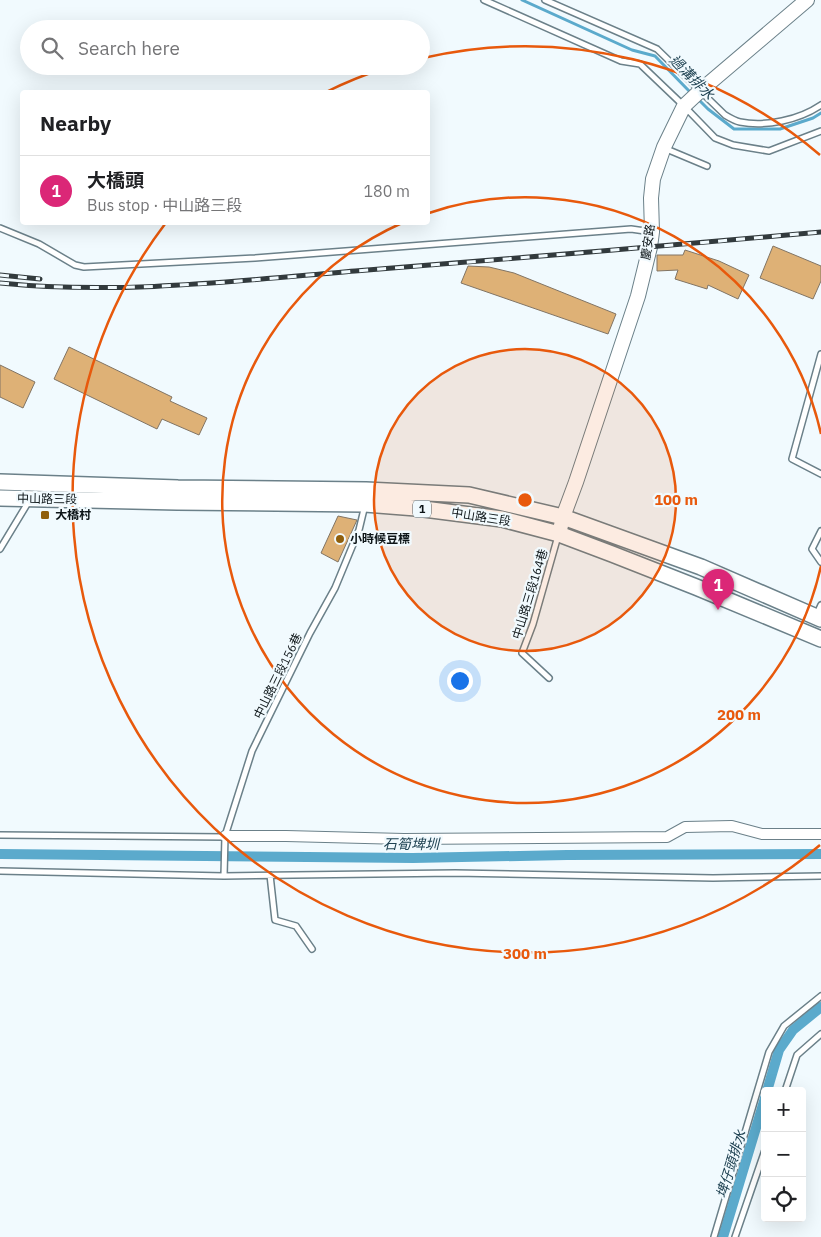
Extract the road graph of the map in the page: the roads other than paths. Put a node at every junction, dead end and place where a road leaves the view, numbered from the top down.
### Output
1 (484, 0) edge
2 (545, 0) edge
3 (807, 0) edge
4 (700, 91) junction
5 (821, 105) edge
6 (684, 106) junction
7 (821, 131) edge
8 (664, 147) junction
9 (707, 166) dead end
10 (0, 228) edge
11 (652, 232) junction
12 (821, 354) edge
13 (821, 474) edge
14 (0, 482) edge
15 (366, 497) junction
16 (0, 498) edge
17 (31, 499) junction
18 (563, 517) junction
19 (821, 531) edge
20 (559, 534) junction
21 (0, 549) edge
22 (821, 562) edge
23 (819, 613) edge
24 (821, 639) edge
25 (549, 678) dead end
26 (821, 834) edge
27 (0, 835) edge
28 (225, 836) junction
29 (0, 871) edge
30 (224, 876) junction
31 (270, 876) junction
32 (821, 876) edge
33 (312, 949) dead end
34 (821, 996) edge
35 (821, 1034) edge
36 (786, 1087) edge
37 (761, 1162) edge
38 (714, 1237) edge
39 (735, 1237) edge

1 - 6 lane
2 - 4 lane
3 - 4 street, 慶安路
4 - 5 lane
4 - 6 street, 慶安路
6 - 7 lane
6 - 8 street, 慶安路
8 - 9 lane
8 - 11 street, 慶安路
10 - 11 lane
11 - 18 street, 慶安路
12 - 13 lane
14 - 15 main road, 中山路三段 / 1
15 - 17 main road, 中山路三段 / 1
15 - 18 main road, 中山路三段 / 1
15 - 20 main road, 中山路三段 / 1
15 - 28 lane, 中山路三段156巷
16 - 17 main road, 中山路三段 / 1
17 - 21 lane
18 - 20 street, 慶安路
18 - 23 main road, 中山路三段 / 1
19 - 22 lane
20 - 24 main road, 中山路三段 / 1
20 - 25 lane, 中山路三段164巷
26 - 28 street
27 - 28 lane
28 - 30 lane, 中山路三段156巷
29 - 30 lane
30 - 31 lane
31 - 32 lane
31 - 33 lane
34 - 38 lane
35 - 36 lane
37 - 39 lane

